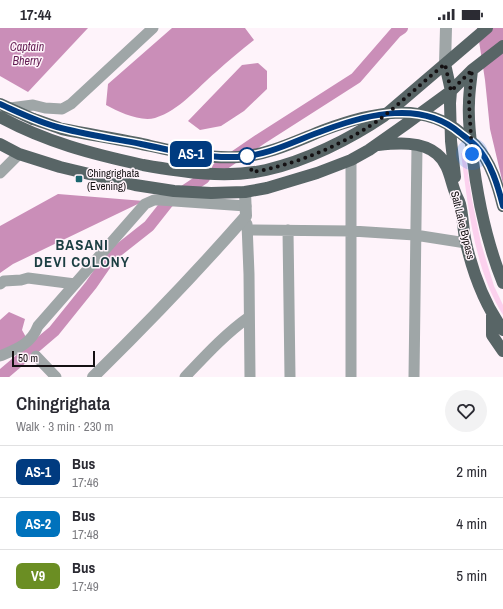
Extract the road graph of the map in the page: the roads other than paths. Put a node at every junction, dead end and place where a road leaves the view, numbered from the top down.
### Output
1 (153, 28) edge
2 (487, 28) edge
3 (446, 29) edge
4 (503, 46) edge
5 (460, 51) junction
6 (445, 64) junction
7 (472, 70) junction
8 (451, 91) junction
9 (5, 106) edge
10 (0, 117) edge
11 (0, 144) edge
12 (377, 145) junction
13 (417, 146) junction
14 (23, 155) junction
15 (351, 160) junction
16 (0, 173) edge
17 (245, 192) junction
18 (209, 199) junction
19 (460, 204) junction
20 (503, 206) edge
21 (246, 211) junction
22 (247, 230) junction
23 (288, 230) junction
24 (352, 232) junction
25 (415, 235) junction
26 (466, 242) junction
27 (503, 283) edge
28 (0, 284) edge
29 (75, 284) junction
30 (492, 310) junction
31 (249, 317) junction
32 (503, 330) edge
33 (503, 350) edge
34 (0, 356) edge
35 (36, 356) dead end
36 (56, 377) edge
37 (93, 377) edge
38 (185, 377) edge
39 (250, 377) edge
40 (290, 377) edge
41 (351, 377) edge
42 (414, 377) edge

1 - 9 street
2 - 5 main road
3 - 5 street
3 - 6 street
4 - 7 main road
5 - 6 main road
5 - 7 main road
6 - 8 main road
6 - 10 main road
7 - 8 main road
7 - 27 main road, Salt Lake Bypass
8 - 12 main road
8 - 19 main road
9 - 20 main road, bridge
11 - 14 main road
12 - 13 main road, Salt Lake Bypass
12 - 15 main road
13 - 19 main road, Salt Lake Bypass
13 - 25 street
14 - 16 street
14 - 18 main road
15 - 17 main road
15 - 24 street
17 - 18 main road
17 - 21 street
18 - 21 street
18 - 29 street
19 - 26 main road, Salt Lake Bypass
21 - 22 street
21 - 37 street
22 - 23 street
22 - 31 street
23 - 24 street
23 - 40 street
24 - 25 street
24 - 41 street
25 - 26 street
25 - 42 street
26 - 30 main road, Salt Lake Bypass
28 - 29 street
29 - 34 street
30 - 32 main road, Salt Lake Bypass
30 - 33 main road, Salt Lake Bypass
31 - 38 street
31 - 39 street
35 - 36 street

